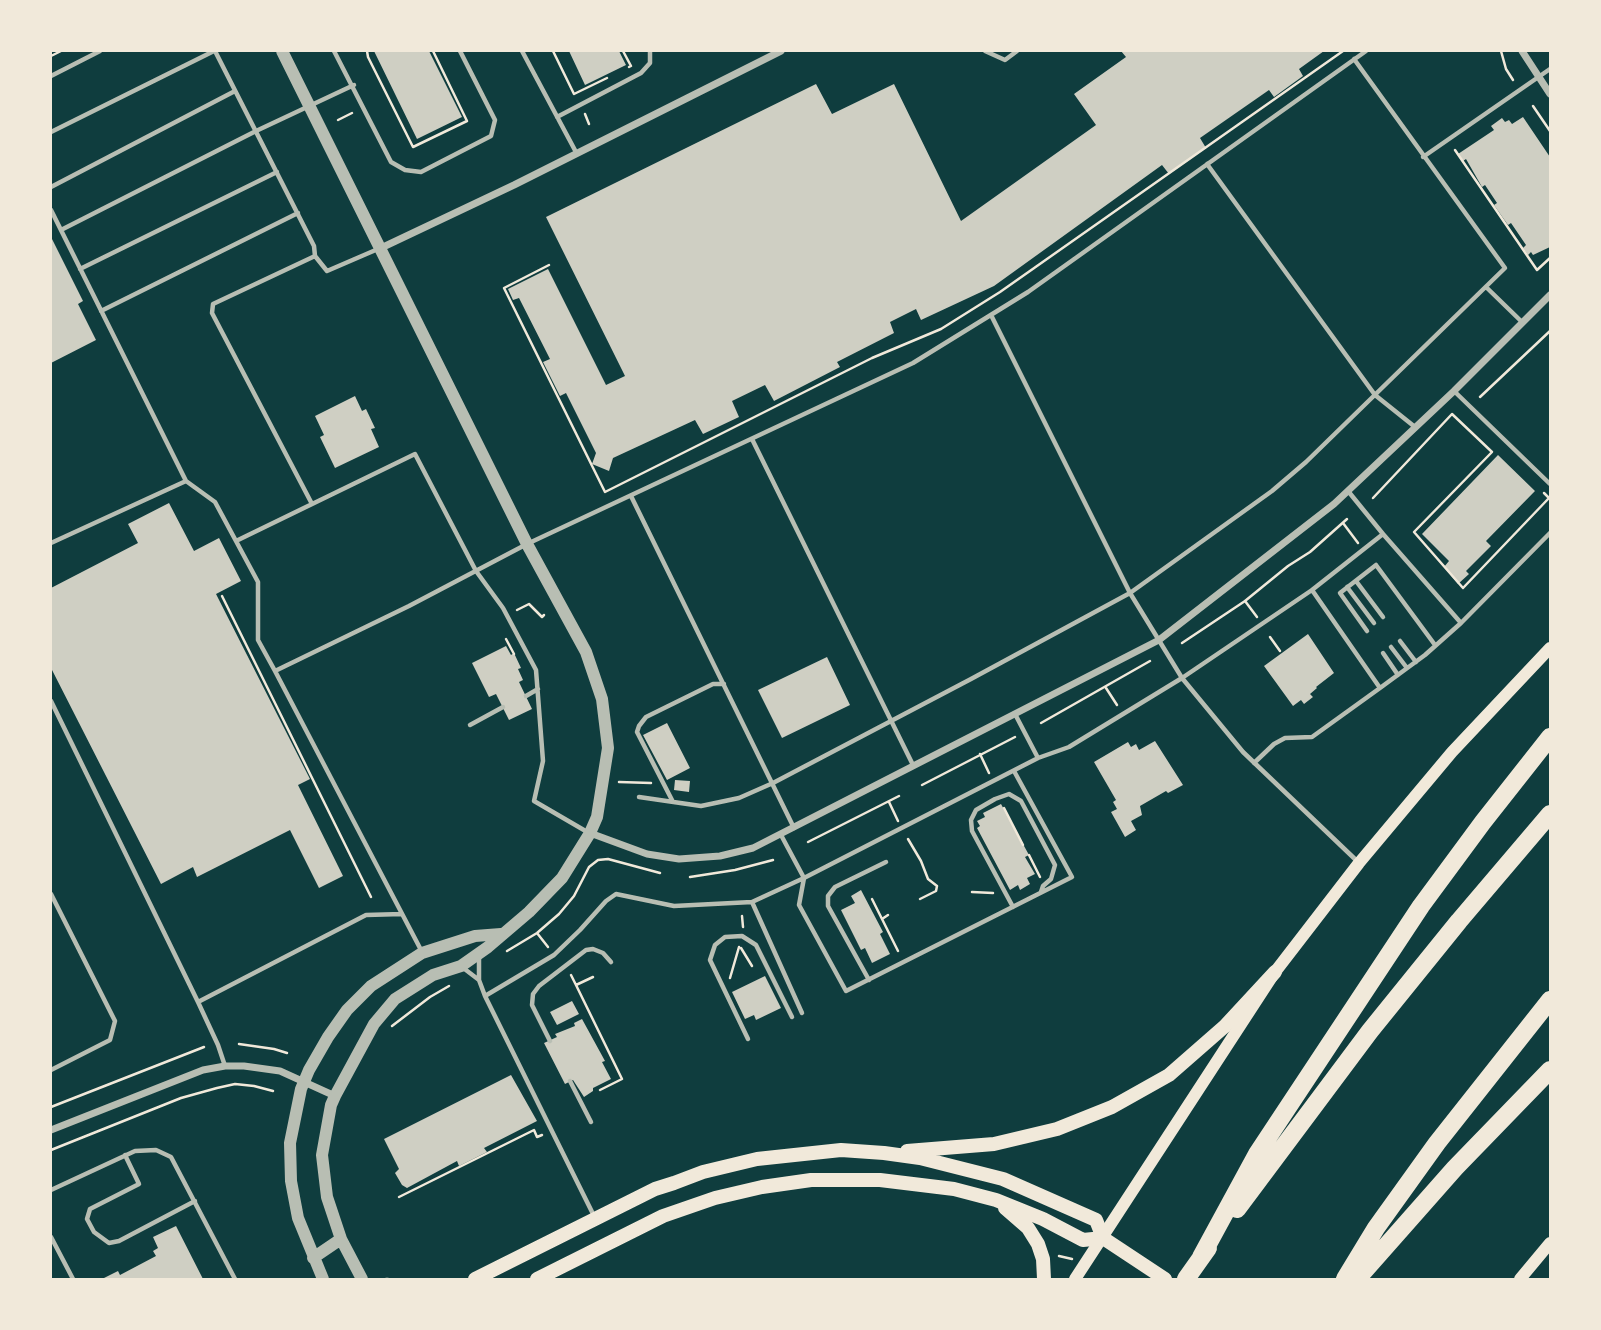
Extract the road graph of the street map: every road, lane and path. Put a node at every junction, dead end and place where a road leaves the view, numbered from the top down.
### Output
1 (61, 51) edge
2 (100, 51) edge
3 (214, 51) edge
4 (282, 51) edge
5 (334, 51) edge
6 (367, 51) edge
7 (433, 51) edge
8 (460, 51) edge
9 (522, 51) edge
10 (553, 51) edge
11 (623, 51) edge
12 (649, 51) edge
13 (781, 51) edge
14 (985, 51) edge
15 (1017, 51) edge
16 (1343, 51) edge
17 (1366, 51) edge
18 (1501, 51) edge
19 (1522, 51) edge
20 (51, 56) edge
21 (1354, 59) junction
22 (1550, 69) edge
23 (619, 72) dead end
24 (51, 76) edge
25 (608, 77) dead end
26 (1539, 77) junction
27 (1513, 80) dead end
28 (354, 85) junction
29 (235, 90) junction
30 (1550, 93) edge
31 (310, 106) junction
32 (1533, 106) dead end
33 (352, 113) dead end
34 (585, 114) dead end
35 (557, 117) junction
36 (338, 120) dead end
37 (589, 124) dead end
38 (256, 131) junction
39 (1550, 131) edge
40 (51, 132) edge
41 (1455, 150) dead end
42 (576, 154) junction
43 (1423, 157) junction
44 (1207, 164) junction
45 (277, 172) junction
46 (51, 187) edge
47 (51, 210) edge
48 (298, 214) junction
49 (61, 230) junction
50 (381, 248) junction
51 (314, 256) junction
52 (1550, 258) edge
53 (549, 265) dead end
54 (80, 269) junction
55 (1486, 286) junction
56 (1550, 295) edge
57 (102, 312) junction
58 (991, 315) junction
59 (1522, 322) junction
60 (1550, 331) edge
61 (1454, 391) junction
62 (1375, 395) junction
63 (1480, 397) dead end
64 (1415, 427) junction
65 (752, 439) junction
66 (1496, 447) dead end
67 (1492, 452) junction
68 (186, 481) junction
69 (1550, 484) edge
70 (1540, 489) dead end
71 (1348, 491) junction
72 (631, 496) junction
73 (1373, 498) dead end
74 (312, 504) junction
75 (1348, 519) dead end
76 (1343, 523) junction
77 (1550, 533) edge
78 (1382, 534) junction
79 (236, 541) junction
80 (51, 543) edge
81 (1358, 543) dead end
82 (527, 544) junction
83 (476, 571) junction
84 (1356, 581) junction
85 (1347, 587) junction
86 (1312, 590) junction
87 (1130, 593) junction
88 (222, 596) dead end
89 (1245, 601) junction
90 (517, 610) dead end
91 (544, 615) dead end
92 (1257, 617) dead end
93 (1383, 617) dead end
94 (1461, 623) junction
95 (1374, 624) dead end
96 (1367, 631) dead end
97 (505, 636) dead end
98 (1270, 637) dead end
99 (1158, 640) junction
100 (1400, 640) dead end
101 (1182, 643) dead end
102 (1435, 645) junction
103 (1391, 647) dead end
104 (1550, 648) edge
105 (1280, 651) dead end
106 (1383, 653) dead end
107 (514, 654) dead end
108 (1150, 661) dead end
109 (1416, 662) junction
110 (1407, 668) junction
111 (275, 671) junction
112 (1398, 675) junction
113 (1182, 678) junction
114 (724, 684) junction
115 (1106, 688) junction
116 (1380, 688) junction
117 (538, 690) junction
118 (526, 696) dead end
119 (51, 701) edge
120 (1117, 705) dead end
121 (503, 707) dead end
122 (1015, 714) junction
123 (892, 720) junction
124 (1041, 723) dead end
125 (470, 725) dead end
126 (1015, 737) dead end
127 (1550, 737) edge
128 (1038, 758) junction
129 (1254, 763) junction
130 (913, 766) junction
131 (1014, 771) junction
132 (662, 781) junction
133 (619, 782) dead end
134 (773, 783) junction
135 (922, 785) dead end
136 (899, 796) dead end
137 (639, 797) dead end
138 (673, 802) junction
139 (889, 802) junction
140 (1550, 814) edge
141 (898, 821) dead end
142 (794, 828) junction
143 (1016, 829) dead end
144 (590, 833) junction
145 (781, 835) junction
146 (908, 839) dead end
147 (808, 842) dead end
148 (1023, 845) dead end
149 (1029, 855) dead end
150 (773, 860) dead end
151 (886, 862) dead end
152 (1359, 863) junction
153 (735, 870) junction
154 (660, 873) dead end
155 (736, 876) dead end
156 (690, 877) dead end
157 (804, 878) junction
158 (1041, 878) dead end
159 (1041, 893) junction
160 (51, 894) edge
161 (371, 897) dead end
162 (872, 898) dead end
163 (920, 899) dead end
164 (752, 902) junction
165 (1013, 907) junction
166 (402, 914) junction
167 (888, 915) dead end
168 (882, 919) junction
169 (537, 933) junction
170 (501, 934) junction
171 (740, 945) dead end
172 (549, 947) dead end
173 (898, 951) dead end
174 (506, 952) dead end
175 (422, 953) junction
176 (479, 953) junction
177 (611, 962) dead end
178 (461, 966) junction
179 (752, 966) dead end
180 (1275, 972) junction
181 (569, 973) dead end
182 (433, 975) junction
183 (593, 977) dead end
184 (458, 980) dead end
185 (479, 980) junction
186 (869, 980) junction
187 (576, 985) junction
188 (485, 996) junction
189 (1550, 1000) edge
190 (198, 1002) junction
191 (802, 1013) dead end
192 (792, 1017) dead end
193 (390, 1028) dead end
194 (748, 1039) dead end
195 (550, 1041) dead end
196 (239, 1044) dead end
197 (204, 1046) dead end
198 (287, 1053) dead end
199 (225, 1066) junction
200 (1550, 1069) edge
201 (51, 1070) edge
202 (570, 1081) dead end
203 (304, 1082) junction
204 (600, 1090) dead end
205 (272, 1091) dead end
206 (335, 1096) junction
207 (51, 1107) edge
208 (591, 1122) dead end
209 (51, 1130) edge
210 (544, 1134) dead end
211 (51, 1150) edge
212 (884, 1153) junction
213 (125, 1155) junction
214 (51, 1190) edge
215 (399, 1197) dead end
216 (996, 1200) junction
217 (195, 1201) junction
218 (596, 1219) junction
219 (51, 1237) edge
220 (1103, 1238) junction
221 (341, 1239) junction
222 (1550, 1243) edge
223 (1059, 1256) dead end
224 (1201, 1257) junction
225 (313, 1258) junction
226 (1072, 1259) dead end
227 (73, 1279) edge
228 (235, 1279) edge
229 (323, 1279) edge
230 (362, 1279) edge
231 (475, 1279) edge
232 (537, 1279) edge
233 (1044, 1279) edge
234 (1075, 1279) edge
235 (1165, 1279) edge
236 (1186, 1279) edge
237 (1345, 1279) edge
238 (1357, 1279) edge
239 (1520, 1279) edge

1 - 20 path
2 - 24 lane
3 - 29 lane
3 - 40 lane
4 - 31 street
5 - 28 lane
6 - 7 path
8 - 28 lane
9 - 35 lane
10 - 25 path
11 - 23 path
12 - 35 lane
13 - 42 street
14 - 15 lane
16 - 53 path
17 - 21 lane
18 - 27 path
19 - 26 street
21 - 43 lane
21 - 44 lane
22 - 26 lane
26 - 30 street
26 - 43 lane
28 - 31 lane
29 - 38 lane
29 - 46 lane
31 - 38 lane
31 - 50 street
32 - 39 path
33 - 36 path
34 - 37 path
35 - 42 lane
38 - 45 lane
38 - 49 lane
41 - 52 path
42 - 50 street
43 - 55 lane
44 - 58 lane
44 - 62 lane
45 - 48 lane
45 - 54 lane
47 - 49 lane
48 - 51 lane
48 - 57 lane
49 - 54 lane
50 - 51 lane
50 - 82 street
51 - 74 lane
54 - 57 lane
55 - 59 lane
55 - 62 lane
56 - 59 street
57 - 68 lane
58 - 65 lane
58 - 87 lane
59 - 61 street
60 - 63 path
61 - 64 street
61 - 69 lane
62 - 64 lane
62 - 87 lane
64 - 71 street
65 - 72 lane
65 - 123 lane
66 - 67 path
67 - 70 path
67 - 73 path
68 - 79 lane
68 - 80 lane
71 - 78 lane
71 - 99 street
72 - 82 lane
72 - 114 lane
74 - 79 lane
74 - 83 lane
75 - 76 path
76 - 81 path
76 - 89 path
77 - 94 lane
78 - 86 lane
78 - 94 lane
79 - 111 lane
82 - 83 lane
82 - 144 street
83 - 111 lane
83 - 117 lane
84 - 85 lane
84 - 93 lane
84 - 102 lane
85 - 95 lane
85 - 96 lane
86 - 113 lane
86 - 116 lane
87 - 99 lane
87 - 123 lane
88 - 161 path
89 - 92 path
89 - 101 path
90 - 91 path
94 - 102 lane
97 - 107 path
98 - 105 path
99 - 113 lane
99 - 122 street
100 - 109 lane
102 - 109 lane
103 - 110 lane
104 - 152 main road
106 - 112 lane
108 - 115 path
109 - 110 lane
110 - 112 lane
111 - 166 lane
112 - 116 lane
113 - 128 lane
113 - 129 lane
114 - 132 lane
114 - 134 lane
115 - 120 path
115 - 124 path
116 - 129 lane
117 - 118 lane
117 - 144 lane
119 - 190 lane
121 - 125 lane
122 - 128 lane
122 - 130 street
123 - 130 lane
123 - 134 lane
126 - 135 path
127 - 224 highway
128 - 131 lane
129 - 152 lane
130 - 142 street
131 - 157 lane
131 - 159 lane
132 - 133 path
132 - 138 lane
134 - 138 lane
134 - 142 lane
136 - 139 path
137 - 138 lane
139 - 141 path
139 - 147 path
140 - 224 highway
142 - 145 street
143 - 148 path
144 - 145 street
144 - 170 street
145 - 157 lane
146 - 163 path
149 - 158 path
150 - 153 path
151 - 186 lane
152 - 180 main road
153 - 155 path
153 - 156 path
154 - 169 path
157 - 164 lane
157 - 186 lane
159 - 165 lane
159 - 165 lane
160 - 201 lane
162 - 168 path
164 - 188 lane
164 - 191 lane
165 - 186 lane
166 - 175 lane
166 - 190 lane
167 - 168 path
168 - 173 path
169 - 172 path
169 - 174 path
170 - 175 street
170 - 176 street
171 - 179 path
175 - 182 street
175 - 203 street
176 - 178 street
176 - 185 lane
177 - 195 lane
178 - 182 street
178 - 185 lane
180 - 212 main road
180 - 220 main road
181 - 187 path
182 - 206 street
183 - 187 path
184 - 193 path
185 - 188 lane
187 - 204 path
188 - 218 lane
189 - 237 highway
190 - 199 lane
192 - 194 lane
196 - 198 path
197 - 207 path
199 - 203 street
199 - 209 street
200 - 238 highway
202 - 208 lane
203 - 206 street
203 - 225 street
205 - 211 path
206 - 221 street
210 - 215 path
212 - 218 main road
212 - 220 main road
213 - 214 lane
213 - 217 lane
213 - 217 lane
216 - 220 main road
216 - 232 main road
216 - 233 main road
217 - 228 lane
218 - 231 main road
219 - 227 lane
220 - 234 main road
220 - 235 main road
221 - 225 street
221 - 230 street
222 - 239 main road
223 - 226 path
224 - 236 highway
225 - 229 street

